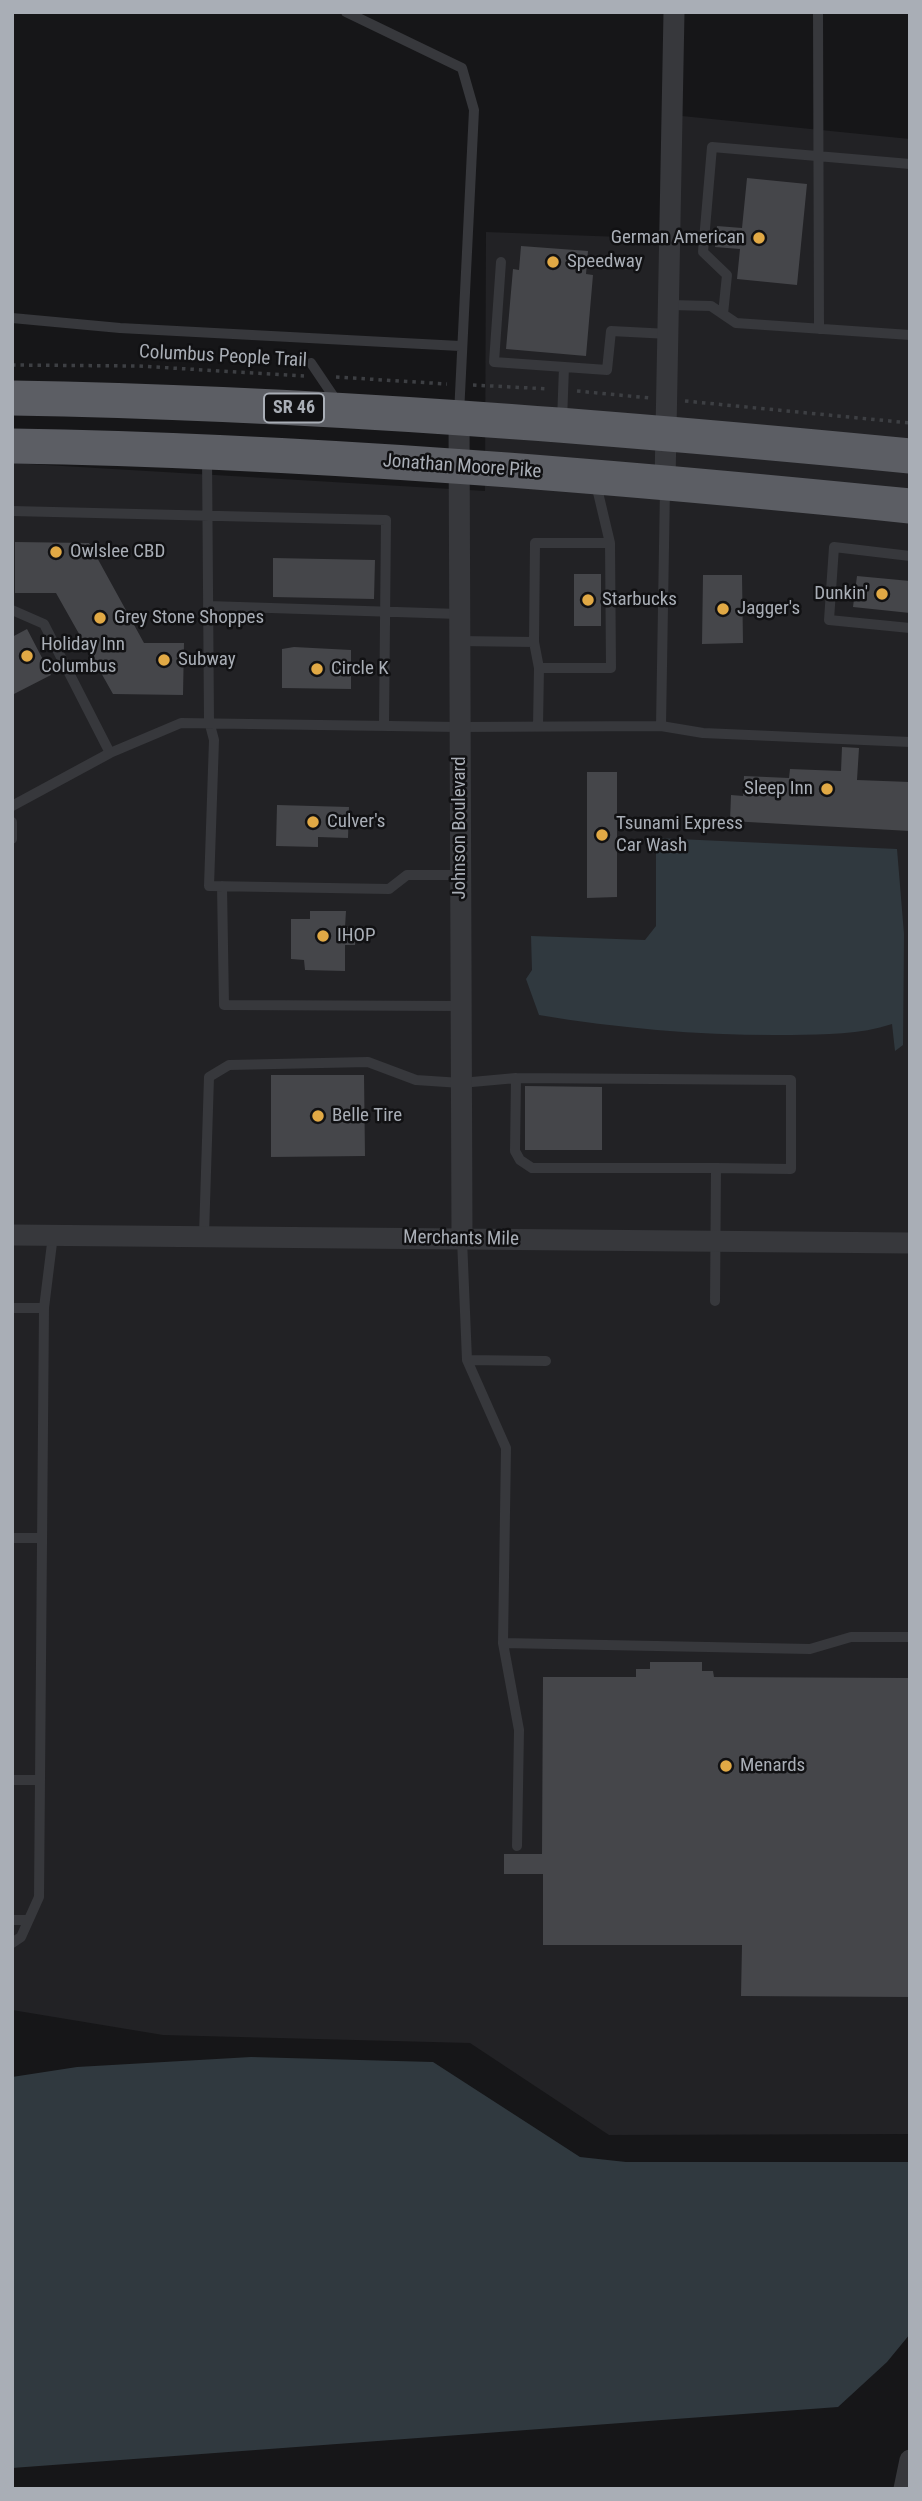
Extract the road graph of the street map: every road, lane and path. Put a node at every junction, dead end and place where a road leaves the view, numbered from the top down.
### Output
1 (346, 12) edge
2 (674, 12) edge
3 (818, 12) edge
4 (818, 157) junction
5 (910, 164) edge
6 (501, 262) dead end
7 (670, 305) junction
8 (723, 314) junction
9 (12, 318) edge
10 (819, 329) junction
11 (669, 334) junction
12 (910, 335) edge
13 (460, 346) junction
14 (311, 363) dead end
15 (12, 365) edge
16 (564, 368) junction
17 (320, 376) junction
18 (432, 383) dead end
19 (480, 386) dead end
20 (544, 389) dead end
21 (581, 391) dead end
22 (642, 397) dead end
23 (12, 398) edge
24 (689, 402) dead end
25 (343, 411) junction
26 (459, 417) junction
27 (910, 423) edge
28 (562, 425) junction
29 (666, 433) junction
30 (12, 446) edge
31 (207, 452) junction
32 (910, 456) edge
33 (458, 466) junction
34 (593, 476) junction
35 (665, 482) junction
36 (910, 506) edge
37 (12, 511) edge
38 (207, 515) junction
39 (610, 542) junction
40 (910, 555) edge
41 (208, 606) junction
42 (12, 610) edge
43 (384, 610) junction
44 (458, 614) junction
45 (910, 628) edge
46 (458, 641) junction
47 (534, 642) junction
48 (539, 667) junction
49 (209, 721) junction
50 (384, 726) junction
51 (538, 726) junction
52 (661, 726) junction
53 (459, 727) junction
54 (910, 742) edge
55 (110, 753) junction
56 (12, 806) edge
57 (12, 822) edge
58 (12, 839) edge
59 (460, 875) junction
60 (222, 886) junction
61 (461, 1006) junction
62 (516, 1078) junction
63 (461, 1083) junction
64 (716, 1168) junction
65 (12, 1235) edge
66 (53, 1235) junction
67 (204, 1235) junction
68 (462, 1239) junction
69 (715, 1241) junction
70 (910, 1243) edge
71 (715, 1301) dead end
72 (12, 1308) edge
73 (44, 1308) junction
74 (467, 1360) junction
75 (546, 1361) dead end
76 (12, 1538) edge
77 (42, 1538) junction
78 (910, 1637) edge
79 (503, 1643) junction
80 (12, 1780) edge
81 (39, 1780) junction
82 (517, 1846) dead end
83 (12, 1920) edge
84 (28, 1920) junction
85 (13, 1942) edge
86 (910, 2460) edge
87 (904, 2489) edge

1 - 13 lane
2 - 7 street
3 - 4 lane
4 - 5 lane
4 - 8 lane
4 - 10 lane
6 - 16 lane
7 - 8 lane
7 - 11 street
8 - 10 lane
9 - 13 lane
10 - 12 lane
11 - 16 lane
11 - 29 street
13 - 26 lane
14 - 17 lane
15 - 17 path, Columbus People Trail
16 - 28 lane
17 - 18 path, Columbus People Trail
17 - 25 lane
19 - 20 path
21 - 22 path
23 - 25 highway, SR 46
24 - 27 path
25 - 26 highway, SR 46
26 - 28 highway, SR 46
26 - 33 street, Johnson Boulevard
28 - 29 highway, SR 46
29 - 32 highway, SR 46
29 - 35 street
30 - 31 highway, Jonathan Moore Pike
31 - 33 highway, Jonathan Moore Pike
31 - 38 lane
33 - 34 highway, Jonathan Moore Pike
33 - 44 street, Johnson Boulevard
34 - 35 highway, Jonathan Moore Pike
34 - 39 lane
35 - 36 highway, Jonathan Moore Pike
35 - 52 lane
37 - 38 lane
38 - 41 lane
38 - 43 lane
39 - 47 lane
39 - 48 lane
40 - 45 lane
41 - 43 lane
41 - 49 lane
42 - 55 lane
43 - 44 lane
43 - 50 lane
44 - 46 street, Johnson Boulevard
46 - 47 lane
46 - 53 street, Johnson Boulevard
47 - 48 lane
48 - 51 lane
49 - 50 lane
49 - 55 lane
49 - 60 lane
50 - 53 lane
51 - 52 lane
51 - 53 lane
52 - 54 lane
53 - 59 street, Johnson Boulevard
55 - 56 lane
57 - 58 lane
59 - 60 lane
59 - 61 street, Johnson Boulevard
60 - 61 lane
61 - 63 street, Johnson Boulevard
62 - 63 lane
62 - 64 lane
62 - 64 lane
63 - 67 lane
63 - 68 street, Johnson Boulevard
64 - 69 lane
65 - 66 street, Merchants Mile
66 - 67 street, Merchants Mile
66 - 73 lane
67 - 68 street, Merchants Mile
68 - 69 street, Merchants Mile
68 - 74 lane
69 - 70 street, Merchants Mile
69 - 71 lane
72 - 73 lane
73 - 77 lane
74 - 75 lane
74 - 79 lane
76 - 77 lane
77 - 81 lane
78 - 79 lane
79 - 82 lane
80 - 81 lane
81 - 84 lane
83 - 84 lane
84 - 85 lane
86 - 87 street

